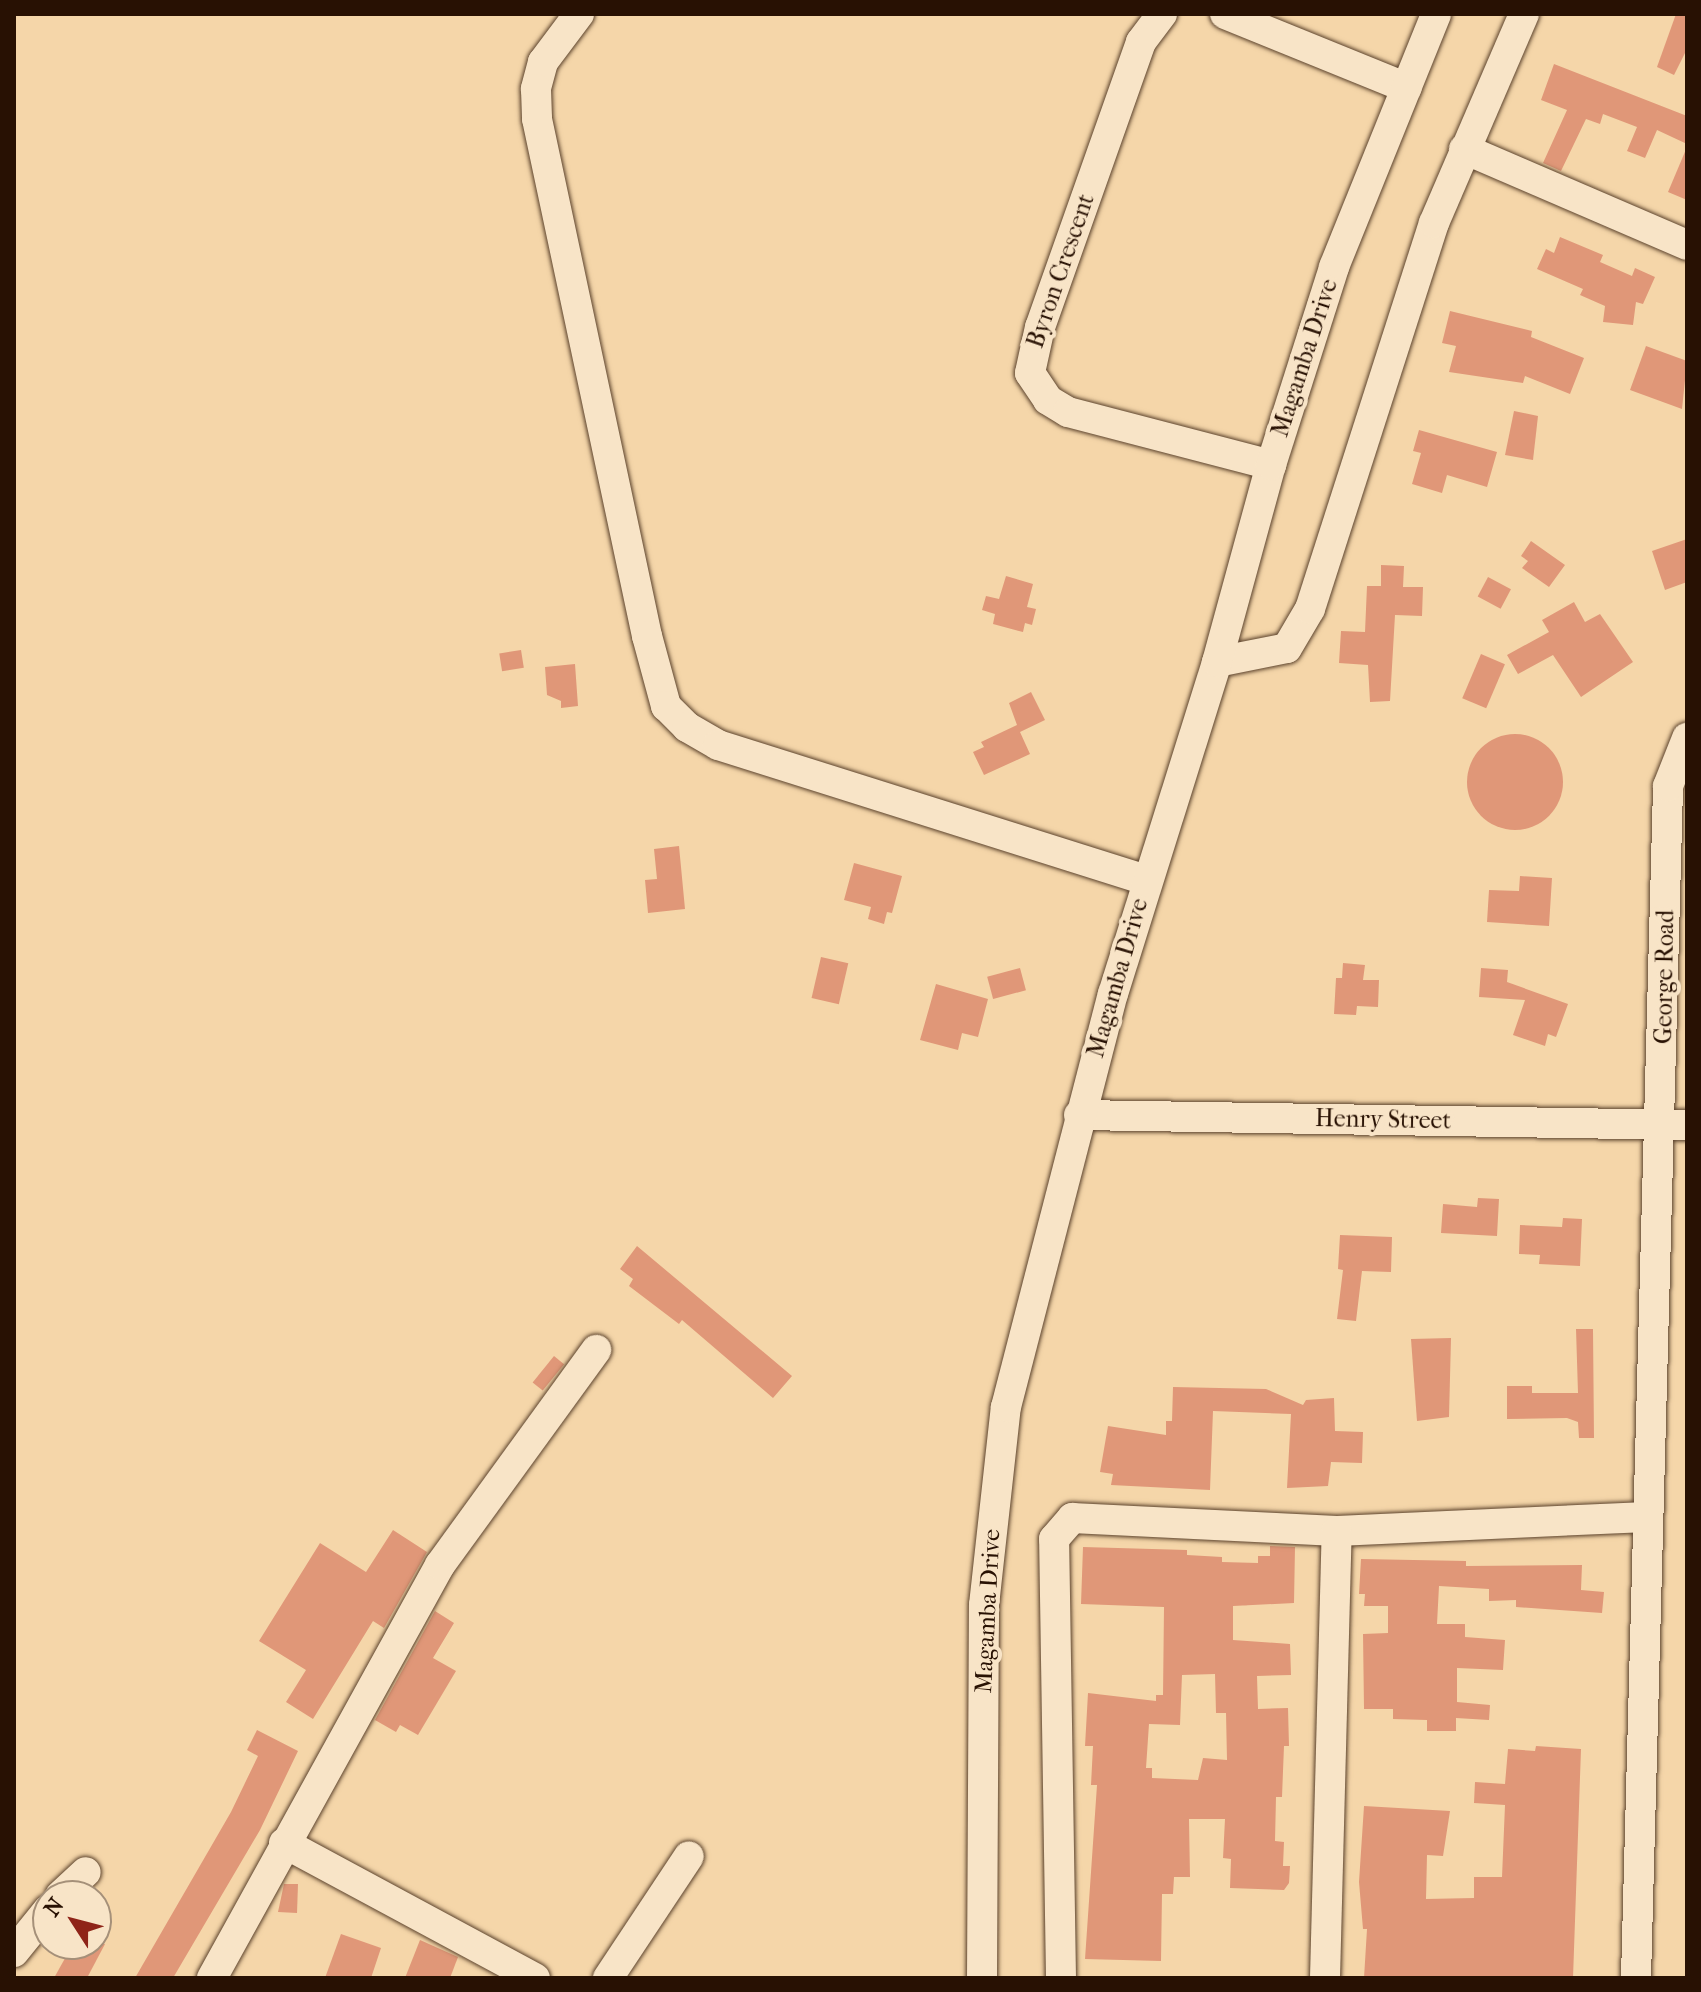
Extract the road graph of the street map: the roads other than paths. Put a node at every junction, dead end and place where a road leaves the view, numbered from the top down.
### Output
1 (579, 14) edge
2 (1162, 14) edge
3 (1225, 14) edge
4 (1436, 14) edge
5 (1524, 14) edge
6 (1407, 88) junction
7 (1464, 149) junction
8 (1687, 245) edge
9 (1271, 465) junction
10 (1217, 662) junction
11 (1687, 738) edge
12 (1147, 880) junction
13 (1079, 1115) junction
14 (1675, 1124) edge
15 (596, 1350) dead end
16 (1647, 1517) junction
17 (1337, 1531) junction
18 (284, 1843) junction
19 (689, 1856) dead end
20 (86, 1872) dead end
21 (77, 1880) edge
22 (32, 1930) edge
23 (14, 1952) edge
24 (212, 1978) edge
25 (535, 1978) edge
26 (608, 1978) edge
27 (982, 1978) edge
28 (1061, 1978) edge
29 (1325, 1978) edge
30 (1636, 1978) edge

1 - 12 street
2 - 9 street, Byron Crescent
3 - 6 street
4 - 6 street, Magamba Drive
5 - 7 street
6 - 9 street, Magamba Drive
7 - 8 street
7 - 10 street
9 - 10 street, Magamba Drive
10 - 12 street, Magamba Drive
11 - 14 street, George Road
12 - 13 street, Magamba Drive
13 - 14 street, Henry Street
13 - 27 street, Magamba Drive
14 - 16 street, George Road
15 - 18 street
16 - 17 street
16 - 30 street, George Road
17 - 28 street
17 - 29 street
18 - 24 street
18 - 25 street
19 - 26 street
20 - 21 street
22 - 23 street

